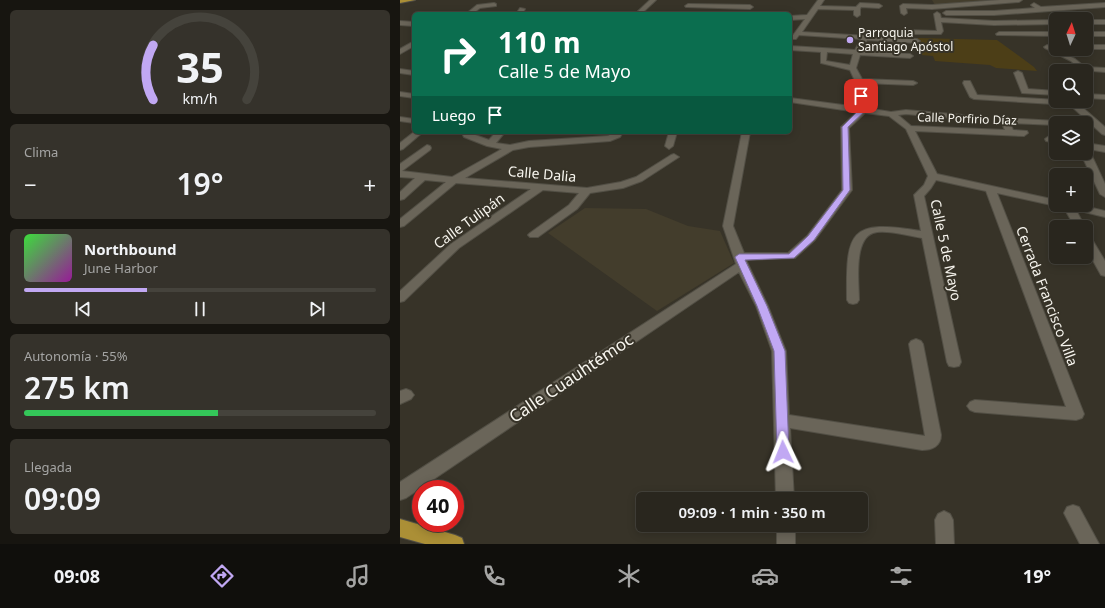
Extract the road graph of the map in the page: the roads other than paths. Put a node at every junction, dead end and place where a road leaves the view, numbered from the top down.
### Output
1 (412, 0) edge
2 (654, 0) edge
3 (751, 0) edge
4 (821, 0) edge
5 (928, 0) edge
6 (946, 0) edge
7 (971, 0) edge
8 (1019, 0) edge
9 (400, 1) edge
10 (1067, 2) dead end
11 (1030, 3) dead end
12 (494, 5) dead end
13 (1105, 5) edge
14 (879, 6) dead end
15 (1076, 6) junction
16 (750, 7) junction
17 (816, 7) junction
18 (932, 7) junction
19 (1040, 9) junction
20 (472, 12) edge
21 (640, 12) edge
22 (697, 12) edge
23 (750, 12) edge
24 (904, 13) dead end
25 (936, 13) junction
26 (792, 18) edge
27 (808, 18) junction
28 (939, 20) junction
29 (1049, 22) edge
30 (1093, 22) edge
31 (1105, 22) edge
32 (400, 23) edge
33 (412, 24) edge
34 (797, 34) junction
35 (999, 34) dead end
36 (1049, 34) edge
37 (1093, 34) edge
38 (1105, 34) edge
39 (865, 38) junction
40 (792, 40) edge
41 (904, 40) junction
42 (917, 41) dead end
43 (412, 44) edge
44 (1093, 47) edge
45 (1105, 47) edge
46 (792, 48) edge
47 (824, 50) junction
48 (400, 52) edge
49 (857, 53) junction
50 (910, 56) dead end
51 (1064, 56) edge
52 (853, 68) junction
53 (1105, 70) edge
54 (400, 71) edge
55 (412, 73) edge
56 (1018, 73) dead end
57 (860, 81) junction
58 (912, 83) dead end
59 (967, 83) dead end
60 (1049, 93) edge
61 (400, 94) edge
62 (412, 96) edge
63 (1093, 96) edge
64 (1105, 97) edge
65 (792, 100) edge
66 (1049, 101) edge
67 (1079, 108) edge
68 (862, 111) junction
69 (892, 114) junction
70 (963, 116) dead end
71 (1089, 116) edge
72 (1093, 117) edge
73 (1105, 118) edge
74 (400, 119) edge
75 (412, 120) edge
76 (1093, 120) edge
77 (1049, 122) edge
78 (908, 128) junction
79 (1010, 132) junction
80 (1105, 132) edge
81 (1024, 133) dead end
82 (417, 134) edge
83 (499, 134) edge
84 (618, 134) edge
85 (672, 134) edge
86 (746, 134) edge
87 (467, 135) dead end
88 (400, 137) edge
89 (490, 144) junction
90 (669, 146) dead end
91 (400, 147) edge
92 (1093, 147) edge
93 (427, 148) dead end
94 (510, 148) junction
95 (1105, 149) edge
96 (674, 157) dead end
97 (1089, 160) edge
98 (400, 169) edge
99 (400, 174) edge
100 (423, 176) junction
101 (933, 176) junction
102 (454, 180) junction
103 (540, 188) junction
104 (990, 188) junction
105 (587, 192) junction
106 (1105, 194) edge
107 (400, 197) edge
108 (1049, 201) edge
109 (1093, 211) edge
110 (1105, 214) edge
111 (400, 224) edge
112 (534, 235) dead end
113 (926, 235) junction
114 (1093, 251) edge
115 (741, 261) junction
116 (1105, 272) edge
117 (400, 298) edge
118 (854, 300) dead end
119 (916, 344) dead end
120 (954, 362) dead end
121 (975, 406) dead end
122 (782, 420) junction
123 (400, 492) edge
124 (785, 492) edge
125 (1074, 513) dead end
126 (944, 520) dead end
127 (400, 528) edge
128 (786, 532) edge
129 (455, 544) edge
130 (786, 544) edge
131 (945, 544) edge
132 (1090, 544) edge

1 - 9 main road
2 - 21 street
3 - 16 street
4 - 17 street
5 - 18 street
6 - 7 street
8 - 18 street
10 - 15 street
11 - 19 street
12 - 20 street
13 - 15 street
14 - 17 street
15 - 19 street
16 - 22 street
16 - 23 street
17 - 27 street
18 - 24 street
18 - 25 street
19 - 25 street
25 - 28 street
26 - 27 street
27 - 34 street
28 - 29 street
28 - 41 street
30 - 31 street
32 - 33 street
34 - 39 street
34 - 40 street
35 - 36 street
37 - 38 street
39 - 41 street
39 - 49 street
41 - 42 street
43 - 48 street
44 - 45 street
46 - 47 street
47 - 49 street
47 - 52 street
49 - 50 street
49 - 52 street
51 - 53 street
52 - 57 street
54 - 55 street
56 - 60 street
57 - 58 street
57 - 68 street
59 - 66 street
61 - 62 street
63 - 64 street
65 - 68 street
67 - 71 street
68 - 69 street
68 - 115 street
69 - 70 street
69 - 78 street
72 - 73 street
74 - 75 street
76 - 80 street
77 - 79 street
78 - 79 street, Calle Porfirio Díaz
78 - 101 street
79 - 81 street, Calle Porfirio Díaz
82 - 88 street
82 - 91 street
83 - 89 street
84 - 94 street
85 - 90 street
86 - 115 street
87 - 89 street
89 - 94 street
92 - 95 street
93 - 98 street
94 - 102 street
96 - 105 street, Calle Dalia
97 - 106 street
99 - 100 street, Calle Dalia
100 - 102 street, Calle Dalia
100 - 107 street
101 - 104 street
101 - 113 street, Calle 5 de Mayo
102 - 103 street, Calle Dalia
102 - 111 street
103 - 105 street, Calle Dalia
103 - 117 street, Calle Tulipán
104 - 108 street
104 - 121 street, Cerrada Francisco Villa
105 - 112 street
109 - 110 street
113 - 118 street
113 - 120 street, Calle 5 de Mayo
114 - 116 street
115 - 122 street
115 - 123 street, Calle Cuauhtémoc
119 - 122 street
122 - 124 street
125 - 132 street
126 - 131 street
127 - 129 main road
128 - 130 street

